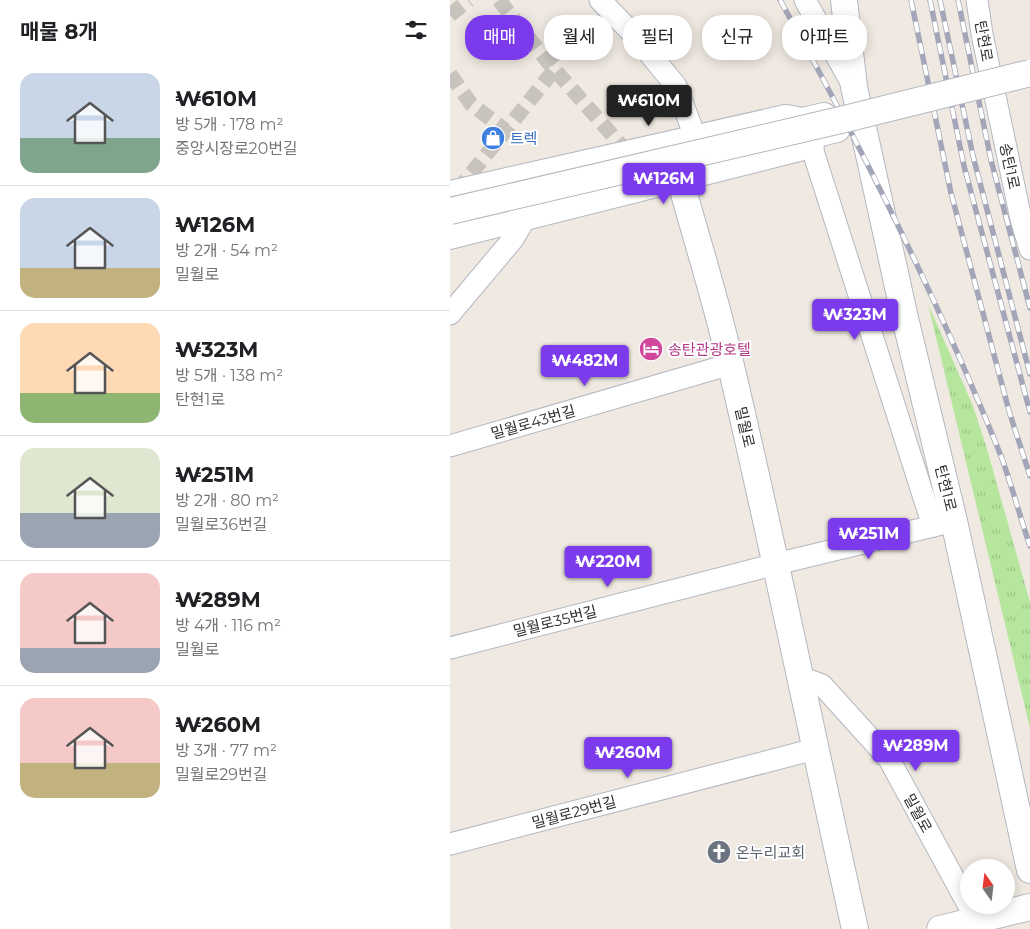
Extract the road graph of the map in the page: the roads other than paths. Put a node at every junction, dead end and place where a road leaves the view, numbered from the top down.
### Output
1 (600, 0) edge
2 (804, 0) edge
3 (844, 0) edge
4 (978, 0) edge
5 (1030, 73) edge
6 (992, 83) joint
7 (858, 106) junction
8 (696, 139) junction
9 (811, 145) junction
10 (680, 179) junction
11 (450, 194) edge
12 (450, 211) edge
13 (526, 217) junction
14 (450, 236) edge
15 (1030, 249) edge
16 (450, 314) edge
17 (731, 364) junction
18 (453, 441) edge
19 (943, 524) junction
20 (776, 564) junction
21 (450, 648) edge
22 (801, 678) junction
23 (815, 749) junction
24 (450, 844) edge
25 (1030, 870) edge
26 (1030, 907) edge
27 (977, 921) junction
28 (855, 929) edge
29 (940, 929) edge

1 - 8 street
2 - 7 street
3 - 7 street, 탄현1로
4 - 6 street, 탄현로
5 - 12 street, bridge
6 - 15 street, 송탄1로
7 - 8 street
7 - 9 street
7 - 19 street, 탄현1로
8 - 11 street
9 - 10 street
9 - 19 street
10 - 13 street
10 - 17 street, 밀월로
13 - 14 street
13 - 16 street
17 - 18 street, 밀월로43번길
17 - 20 street, 밀월로
19 - 20 street, 밀월로35번길
19 - 25 street, 탄현1로
20 - 21 street, 밀월로35번길
20 - 22 street, 밀월로
22 - 23 street, 밀월로
22 - 27 street, 밀월로
23 - 24 street, 밀월로29번길
23 - 28 street, 밀월로
26 - 27 street
27 - 29 street

